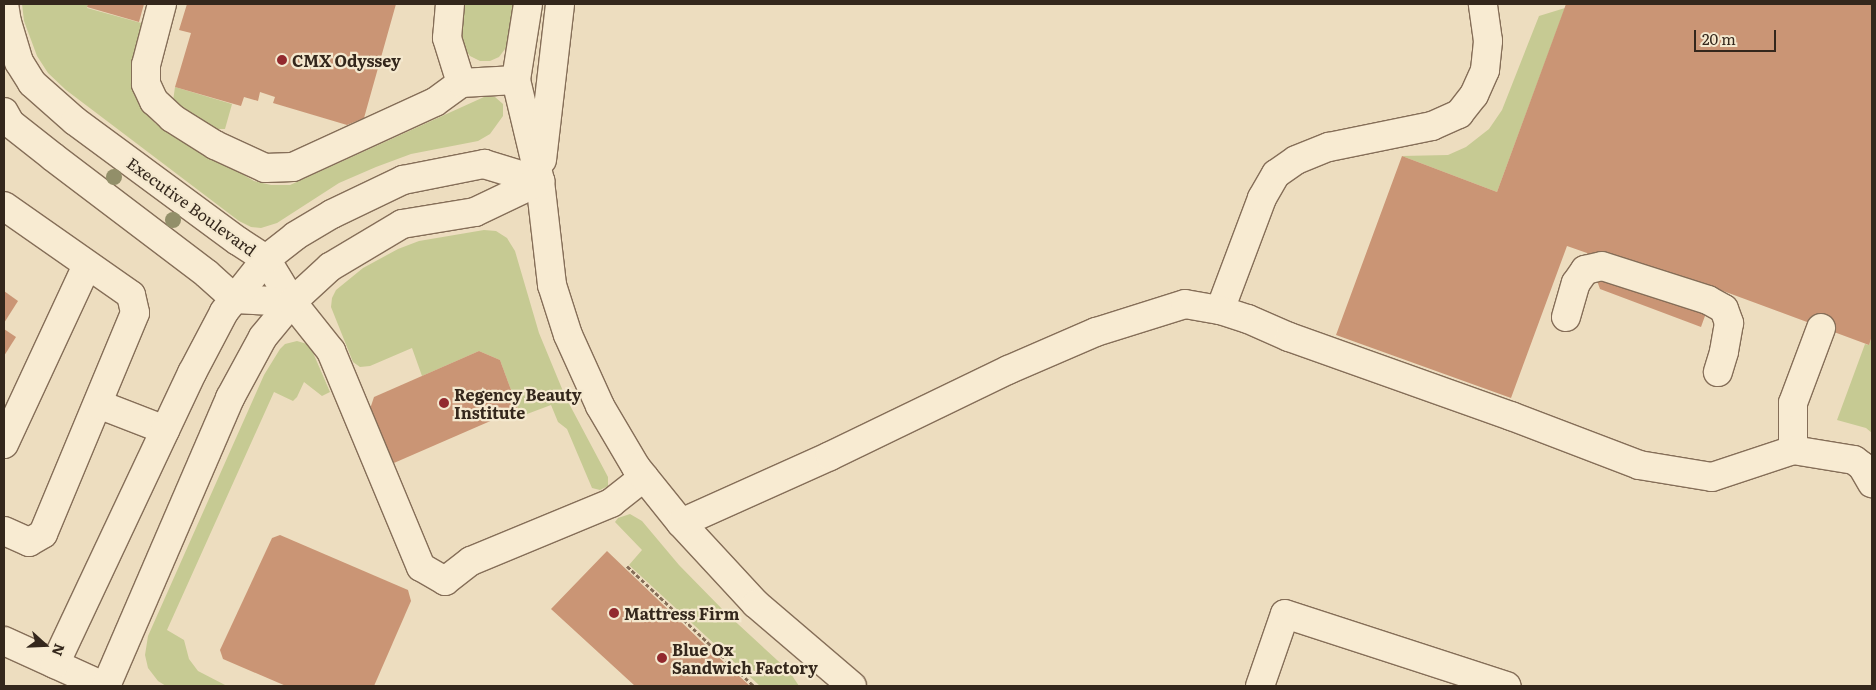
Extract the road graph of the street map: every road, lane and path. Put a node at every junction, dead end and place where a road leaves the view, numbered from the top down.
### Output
1 (4, 4) edge
2 (162, 4) edge
3 (450, 4) edge
4 (528, 4) edge
5 (560, 4) edge
6 (1484, 4) edge
7 (1505, 4) edge
8 (1488, 41) junction
9 (516, 80) junction
10 (461, 83) junction
11 (6, 122) edge
12 (540, 181) junction
13 (4, 206) edge
14 (266, 258) junction
15 (88, 265) junction
16 (235, 299) junction
17 (292, 302) junction
18 (1220, 310) junction
19 (1566, 317) dead end
20 (1821, 328) dead end
21 (1718, 372) dead end
22 (98, 404) junction
23 (165, 430) junction
24 (4, 444) edge
25 (1793, 450) junction
26 (644, 477) junction
27 (1872, 483) edge
28 (681, 523) junction
29 (4, 531) edge
30 (627, 566) dead end
31 (4, 640) edge
32 (55, 664) junction
33 (841, 682) edge
34 (104, 686) edge
35 (754, 686) edge
36 (1260, 686) edge
37 (1508, 686) edge

1 - 14 street, Executive Boulevard
2 - 10 street
3 - 10 street
4 - 9 street
5 - 12 street
6 - 8 street
7 - 8 street
8 - 18 street
9 - 10 street
9 - 12 street
11 - 16 street
12 - 14 street
12 - 17 street
12 - 26 street
13 - 15 street
14 - 16 street
14 - 17 street, Executive Boulevard
15 - 22 street
15 - 24 street
16 - 17 street
16 - 23 street
17 - 26 street, Executive Boulevard
17 - 34 street
18 - 25 street
18 - 28 street
19 - 21 street
20 - 25 street
22 - 23 street
22 - 29 street
23 - 32 street
25 - 27 street
26 - 28 street
28 - 33 street
30 - 35 path
31 - 32 street
32 - 34 street
36 - 37 street

